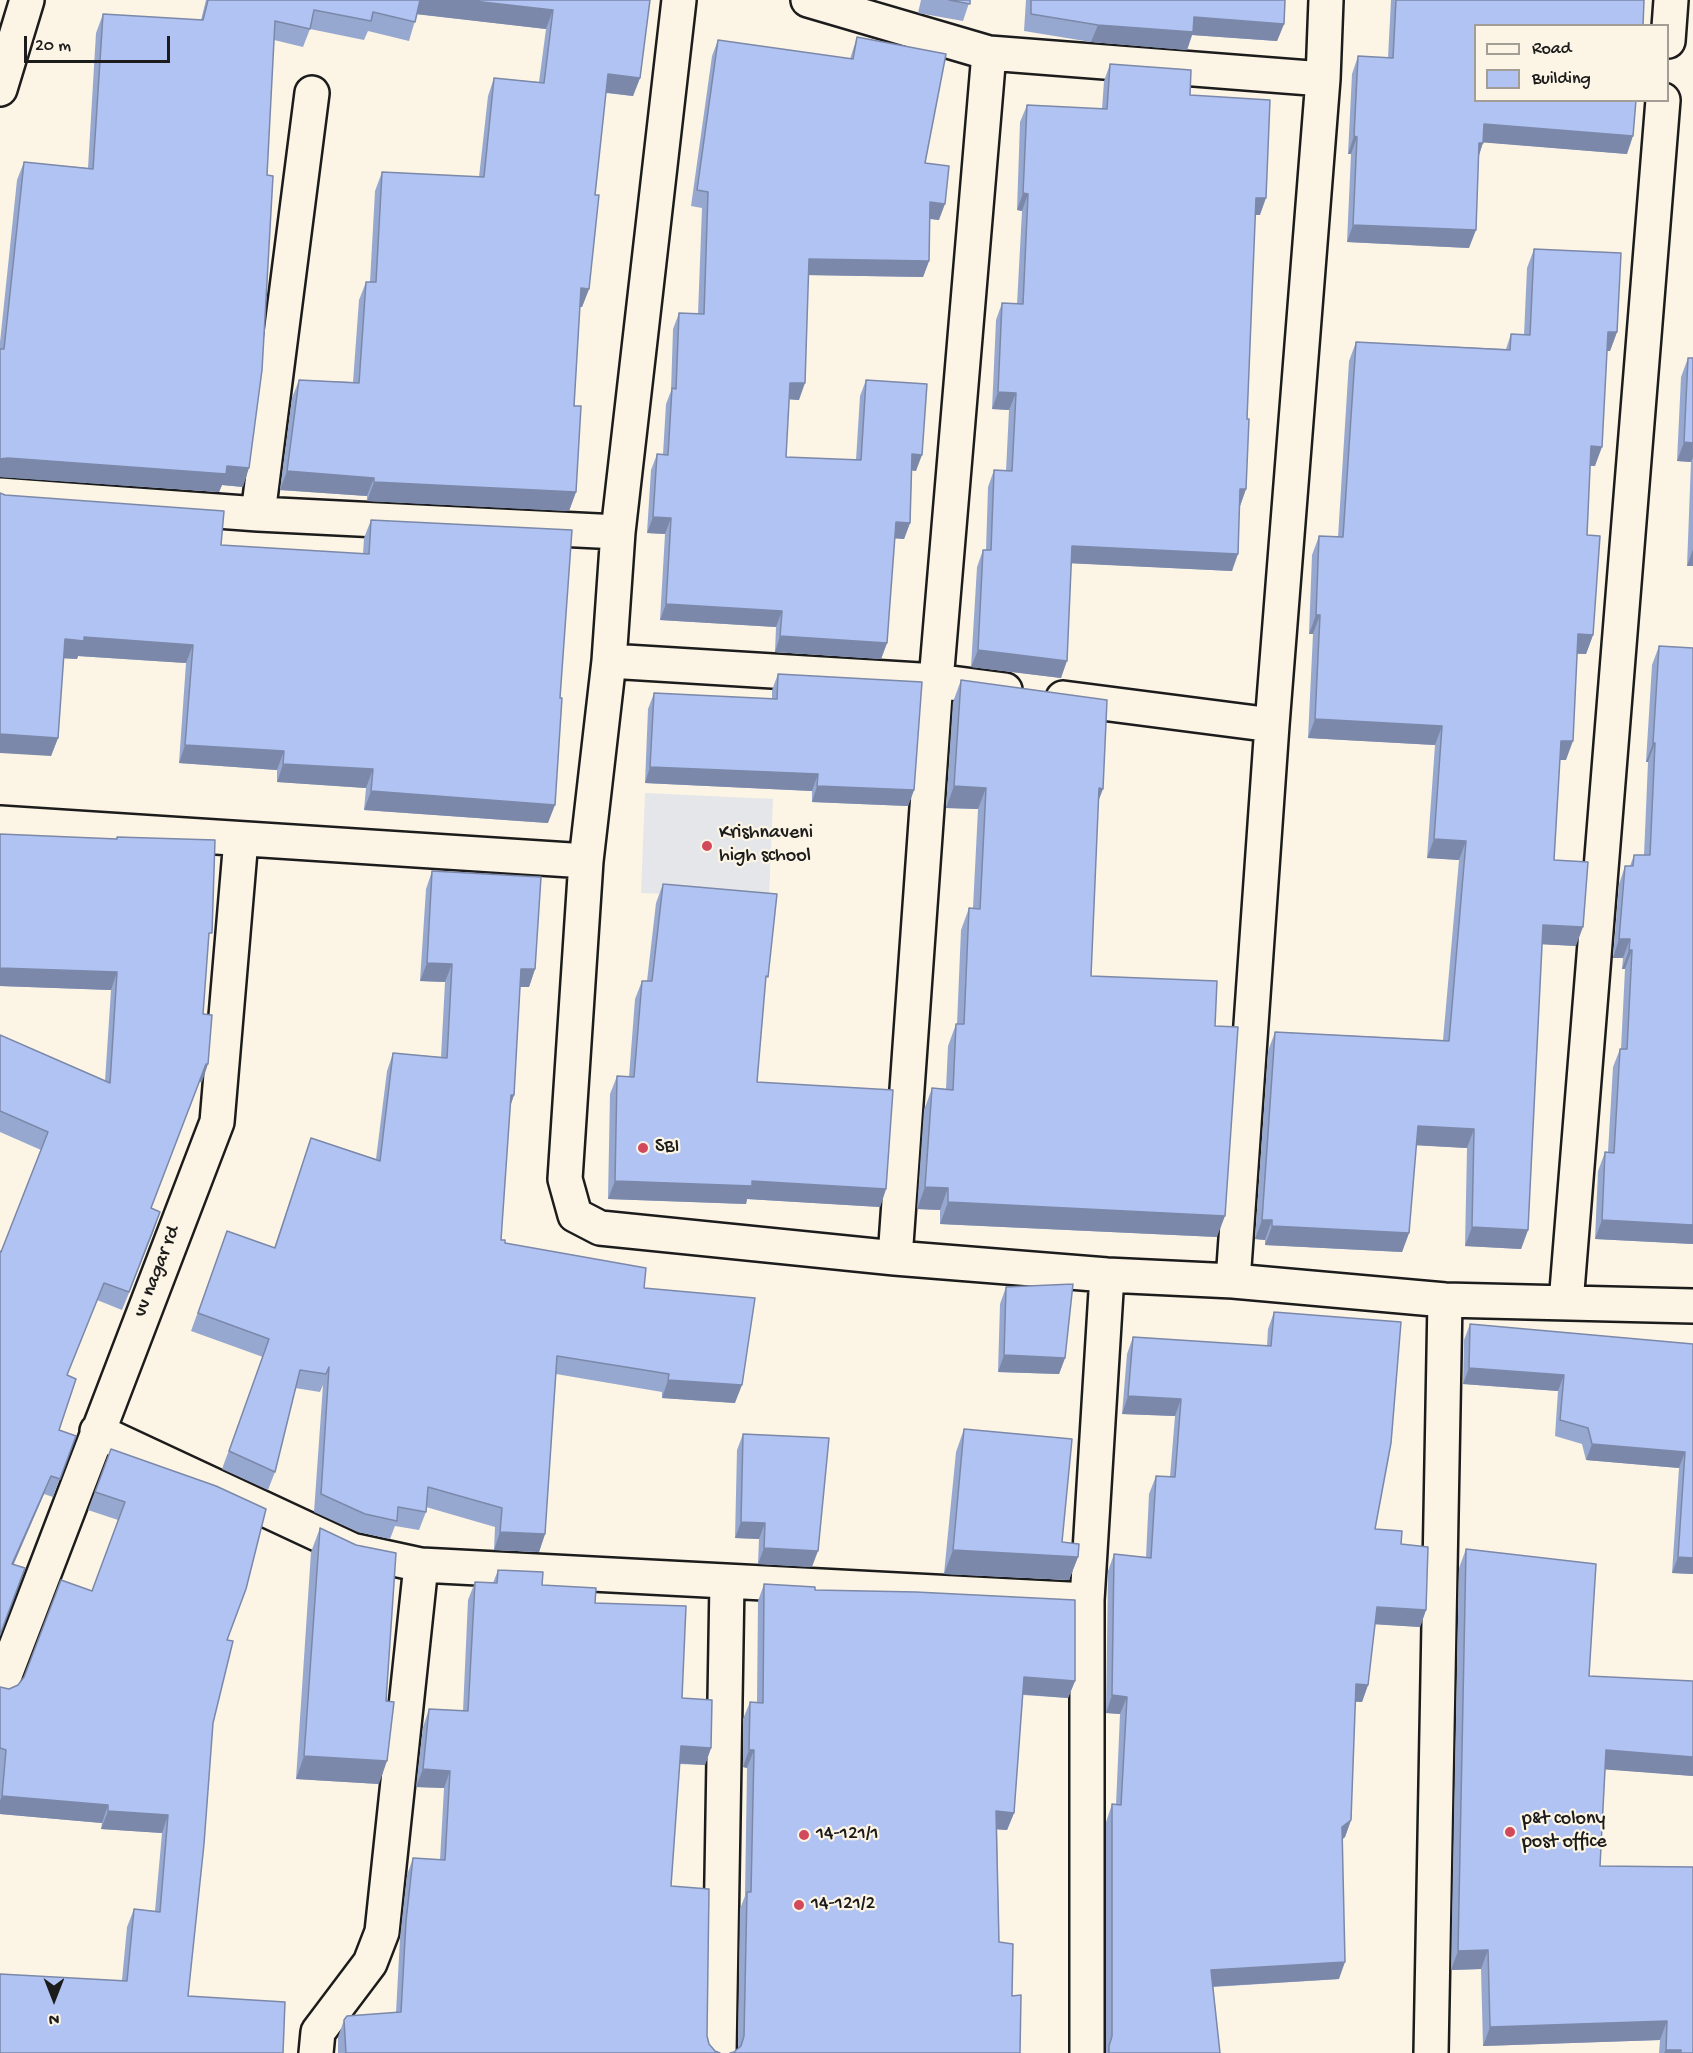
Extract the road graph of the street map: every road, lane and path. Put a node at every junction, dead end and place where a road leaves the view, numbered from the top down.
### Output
1 (27, 0) edge
2 (679, 0) edge
3 (808, 0) edge
4 (1326, 0) edge
5 (1671, 0) edge
6 (1669, 27) edge
7 (988, 53) junction
8 (1323, 79) junction
9 (0, 85) edge
10 (312, 93) dead end
11 (1663, 102) edge
12 (0, 495) edge
13 (258, 514) junction
14 (618, 532) junction
15 (609, 661) junction
16 (936, 681) junction
17 (1272, 725) junction
18 (0, 823) edge
19 (241, 839) junction
20 (586, 861) junction
21 (895, 1257) junction
22 (1107, 1275) junction
23 (1233, 1281) junction
24 (1445, 1300) junction
25 (1566, 1303) junction
26 (1693, 1306) edge
27 (97, 1431) junction
28 (421, 1565) junction
29 (727, 1582) junction
30 (1087, 1600) junction
31 (0, 1688) edge
32 (316, 2053) edge
33 (719, 2053) edge
34 (1087, 2053) edge
35 (1431, 2053) edge

1 - 9 street
2 - 14 street
3 - 7 street
4 - 8 street
5 - 6 street
7 - 8 street
7 - 16 street
8 - 17 street
10 - 13 street
11 - 25 street
12 - 13 street
13 - 14 street
14 - 15 street
15 - 16 street
15 - 20 street
16 - 17 street
16 - 21 street
17 - 23 street
18 - 19 street
19 - 20 street
19 - 27 street, vv nagar rd
20 - 21 street
21 - 22 street
22 - 23 street
22 - 30 street
23 - 24 street
24 - 25 street
24 - 35 street
25 - 26 street
27 - 28 street
27 - 31 street, vv nagar rd
28 - 29 street
28 - 32 street
29 - 30 street
29 - 33 street
30 - 34 street

